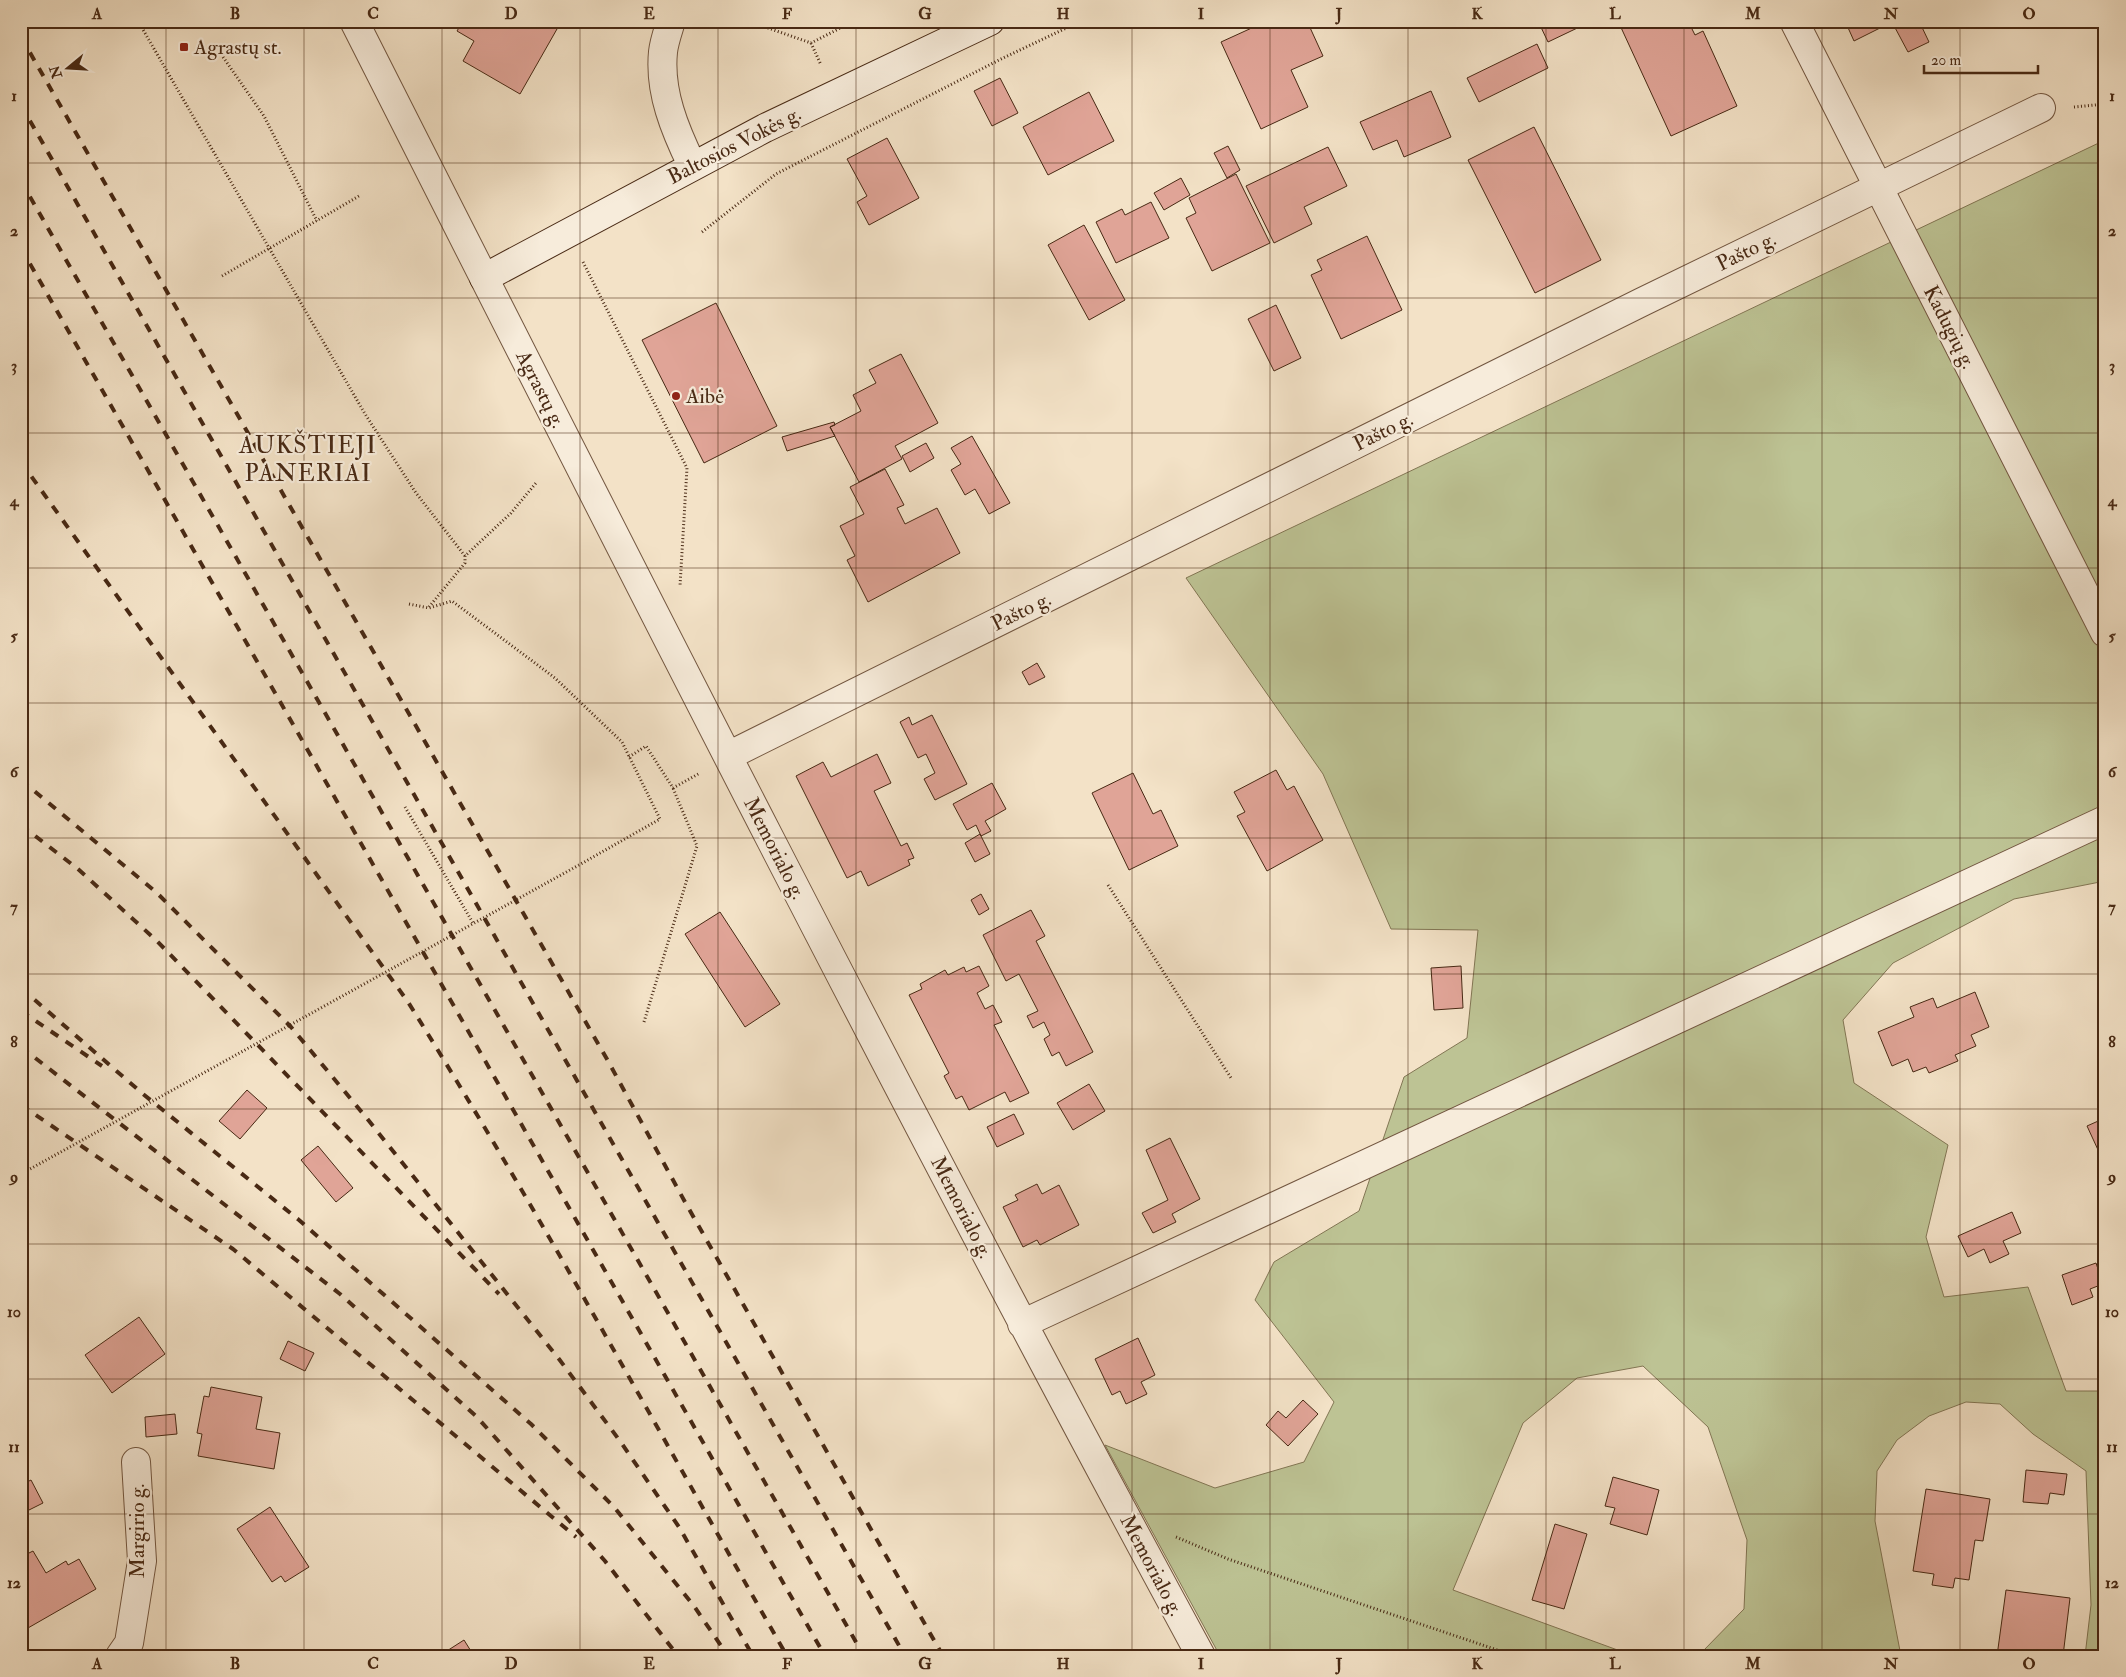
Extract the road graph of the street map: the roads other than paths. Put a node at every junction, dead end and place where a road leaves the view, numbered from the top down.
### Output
1 (354, 21) edge
2 (670, 21) edge
3 (990, 21) edge
4 (1794, 21) edge
5 (2040, 108) dead end
6 (692, 165) junction
7 (1880, 186) junction
8 (484, 278) junction
9 (2105, 633) edge
10 (728, 756) junction
11 (2105, 820) edge
12 (1022, 1324) junction
13 (136, 1462) dead end
14 (120, 1656) edge
15 (1201, 1656) edge

1 - 8 street, Agrastų g.
2 - 6 street
3 - 6 street, Baltosios Vokės g.
4 - 7 street, Kadugių g.
5 - 7 street, Pašto g.
6 - 8 street, Baltosios Vokės g.
7 - 9 street, Kadugių g.
7 - 10 street, Pašto g.
8 - 10 street, Agrastų g.
10 - 12 street, Memorialo g.
11 - 12 street
12 - 15 street, Memorialo g.
13 - 14 street, Margirio g.

